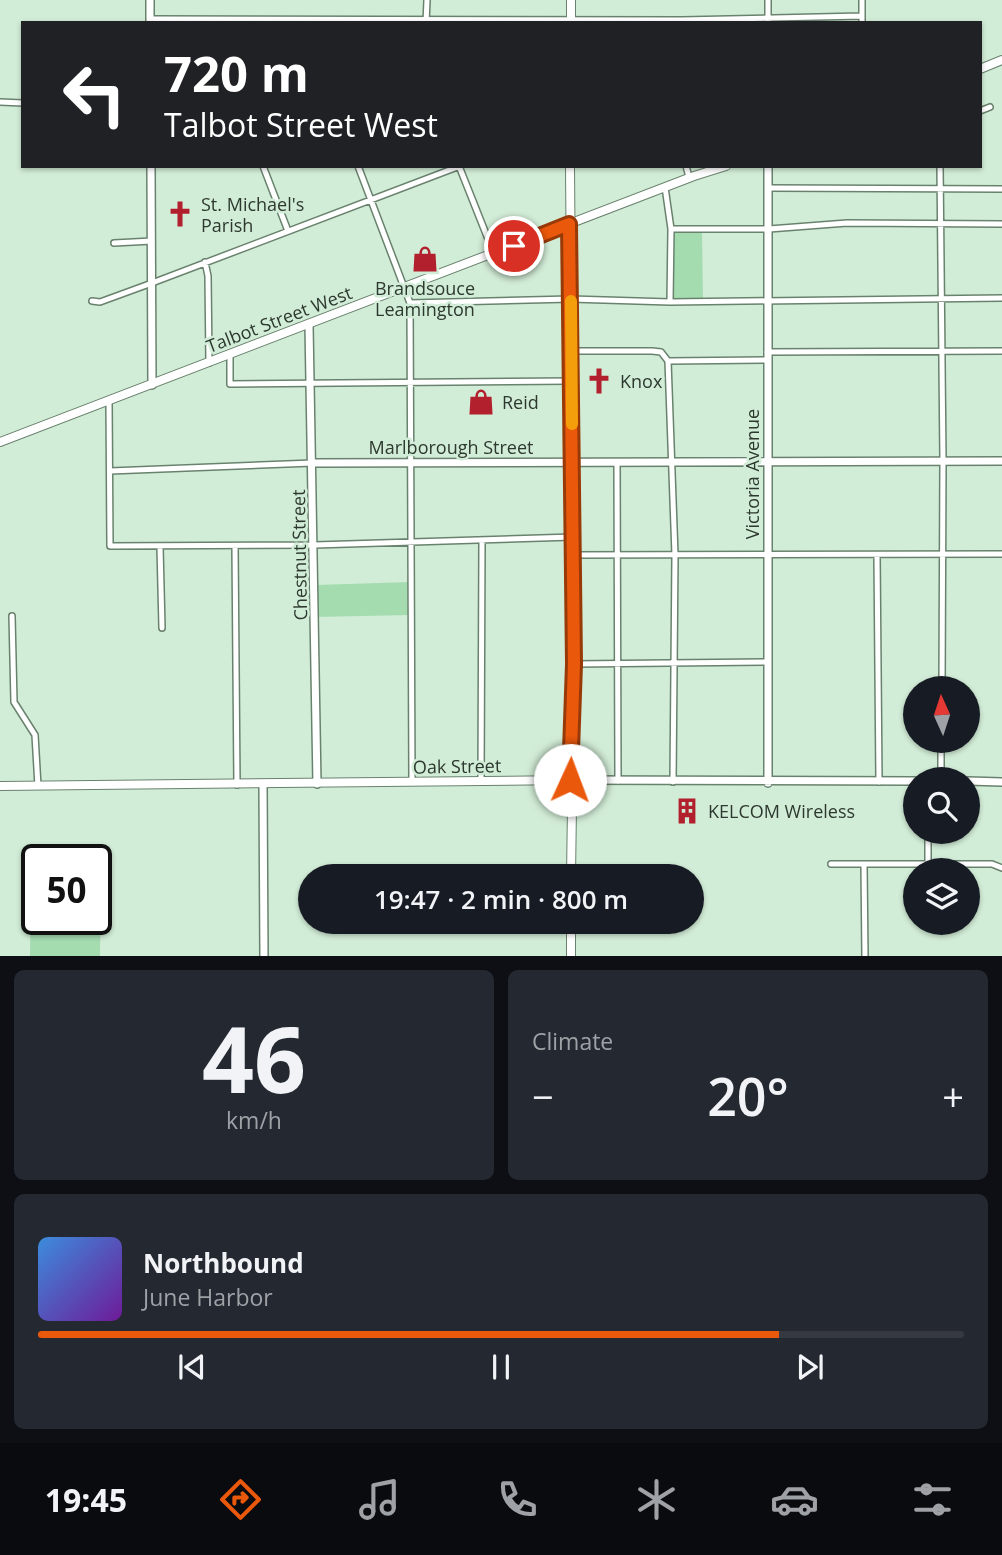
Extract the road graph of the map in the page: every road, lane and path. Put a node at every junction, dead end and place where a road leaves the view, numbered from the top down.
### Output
1 (150, 0) edge
2 (427, 0) edge
3 (570, 0) edge
4 (768, 0) edge
5 (862, 0) edge
6 (243, 20) edge
7 (768, 20) edge
8 (862, 20) edge
9 (150, 21) edge
10 (426, 21) edge
11 (571, 21) edge
12 (682, 21) edge
13 (1002, 60) edge
14 (982, 68) edge
15 (0, 102) edge
16 (21, 103) edge
17 (990, 107) dead end
18 (982, 110) edge
19 (151, 168) edge
20 (265, 168) edge
21 (359, 168) edge
22 (454, 168) edge
23 (460, 168) edge
24 (570, 168) edge
25 (687, 168) edge
26 (719, 168) edge
27 (768, 168) edge
28 (940, 168) edge
29 (689, 177) junction
30 (665, 187) junction
31 (768, 188) junction
32 (940, 188) junction
33 (1002, 189) edge
34 (371, 201) junction
35 (569, 224) junction
36 (941, 224) junction
37 (1002, 224) edge
38 (671, 229) junction
39 (769, 229) junction
40 (288, 231) junction
41 (152, 241) junction
42 (114, 243) dead end
43 (494, 254) junction
44 (205, 262) junction
45 (152, 283) junction
46 (405, 288) junction
47 (942, 298) junction
48 (1002, 298) edge
49 (571, 299) junction
50 (769, 299) junction
51 (92, 301) dead end
52 (670, 302) junction
53 (410, 303) junction
54 (309, 325) junction
55 (570, 351) junction
56 (942, 351) junction
57 (1002, 351) edge
58 (230, 355) junction
59 (767, 356) junction
60 (668, 361) junction
61 (209, 363) junction
62 (571, 381) junction
63 (409, 382) junction
64 (311, 384) junction
65 (152, 385) junction
66 (109, 401) junction
67 (0, 442) edge
68 (943, 460) junction
69 (671, 461) junction
70 (768, 461) junction
71 (1002, 461) edge
72 (572, 462) junction
73 (617, 462) junction
74 (313, 463) junction
75 (410, 463) junction
76 (110, 471) junction
77 (573, 537) junction
78 (411, 540) junction
79 (482, 540) junction
80 (315, 545) junction
81 (236, 546) junction
82 (160, 547) junction
83 (942, 554) junction
84 (1002, 554) edge
85 (573, 555) junction
86 (618, 555) junction
87 (675, 555) junction
88 (768, 555) junction
89 (877, 555) junction
90 (12, 616) dead end
91 (162, 628) dead end
92 (675, 662) junction
93 (767, 662) junction
94 (619, 663) junction
95 (574, 664) junction
96 (942, 676) edge
97 (570, 780) junction
98 (481, 781) junction
99 (980, 781) edge
100 (412, 782) junction
101 (618, 782) junction
102 (673, 782) junction
103 (879, 782) junction
104 (903, 782) edge
105 (1002, 782) edge
106 (768, 783) junction
107 (263, 784) junction
108 (317, 784) junction
109 (237, 785) junction
110 (0, 786) edge
111 (38, 786) junction
112 (571, 864) edge
113 (831, 864) dead end
114 (903, 864) edge
115 (980, 864) edge
116 (864, 865) junction
117 (1002, 868) edge
118 (571, 934) edge
119 (264, 956) edge
120 (571, 956) edge
121 (865, 956) edge

1 - 9 street
2 - 10 street
3 - 11 main road
4 - 7 street
5 - 8 street
6 - 9 street
6 - 10 street
7 - 8 street
7 - 12 street
10 - 11 street
11 - 12 street
13 - 14 main road
15 - 16 street
17 - 18 street
19 - 41 street
20 - 40 street
21 - 34 street
22 - 34 street
23 - 43 street
24 - 35 main road
25 - 29 street
26 - 29 main road, Talbot Street West
27 - 31 street, Victoria Avenue
28 - 32 street
29 - 30 main road, Talbot Street West
30 - 35 main road, Talbot Street West
30 - 38 street
31 - 32 street
31 - 39 street, Victoria Avenue
32 - 33 street
32 - 36 street
34 - 40 street
34 - 46 street
35 - 43 main road, Talbot Street West
35 - 49 main road
36 - 37 street
36 - 39 street
36 - 47 street
38 - 39 street
38 - 52 street
39 - 50 street, Victoria Avenue
40 - 44 street
41 - 42 street
41 - 45 street
43 - 46 main road, Talbot Street West
44 - 45 street
44 - 61 street
45 - 51 street
45 - 65 street
46 - 53 street
46 - 54 main road, Talbot Street West
47 - 48 street
47 - 50 street
47 - 56 street
49 - 52 street
49 - 53 street
49 - 55 main road
50 - 52 street
50 - 59 street, Victoria Avenue
53 - 63 street
54 - 58 main road, Talbot Street West
54 - 64 street, Chestnut Street
55 - 60 street
55 - 62 main road
56 - 57 street
56 - 59 street
56 - 68 street
58 - 61 main road, Talbot Street West
58 - 64 street
59 - 60 street
59 - 70 street, Victoria Avenue
60 - 69 street
61 - 65 main road, Talbot Street West
62 - 63 street
62 - 72 main road
63 - 64 street
63 - 75 street
64 - 74 street, Chestnut Street
65 - 66 main road, Talbot Street West
66 - 67 main road, Talbot Street West
66 - 76 street
68 - 70 street, Marlborough Street
68 - 71 street, Marlborough Street
68 - 83 street
69 - 70 street, Marlborough Street
69 - 73 street, Marlborough Street
69 - 87 street
70 - 88 street, Victoria Avenue
72 - 73 street, Marlborough Street
72 - 75 street, Marlborough Street
72 - 77 main road
73 - 86 street
74 - 75 street, Marlborough Street
74 - 76 street, Marlborough Street
74 - 80 street, Chestnut Street
75 - 78 street
76 - 82 street
77 - 79 street
77 - 85 main road
78 - 79 street
78 - 80 street
78 - 100 street
79 - 98 street
80 - 81 street
80 - 108 street, Chestnut Street
81 - 82 street
81 - 109 street
82 - 91 street
83 - 84 street
83 - 89 street
83 - 96 street
85 - 86 street
85 - 95 main road
86 - 87 street
86 - 94 street
87 - 88 street
87 - 92 street
88 - 89 street
88 - 93 street, Victoria Avenue
89 - 103 street
90 - 111 street
92 - 93 street
92 - 94 street
92 - 102 street
93 - 106 street, Victoria Avenue
94 - 95 street
94 - 101 street
95 - 97 main road
97 - 98 main road, Oak Street
97 - 101 street, Oak Street
97 - 112 main road
98 - 100 main road, Oak Street
99 - 105 street
100 - 108 main road, Oak Street
101 - 102 street, Oak Street
102 - 106 street, Oak Street
103 - 104 street, Oak Street
103 - 106 street, Oak Street
107 - 108 main road, Oak Street
107 - 109 main road, Oak Street
107 - 119 street
109 - 111 main road, Oak Street
110 - 111 main road, Oak Street
113 - 116 street
114 - 116 street
115 - 117 street
116 - 121 street
118 - 120 main road

